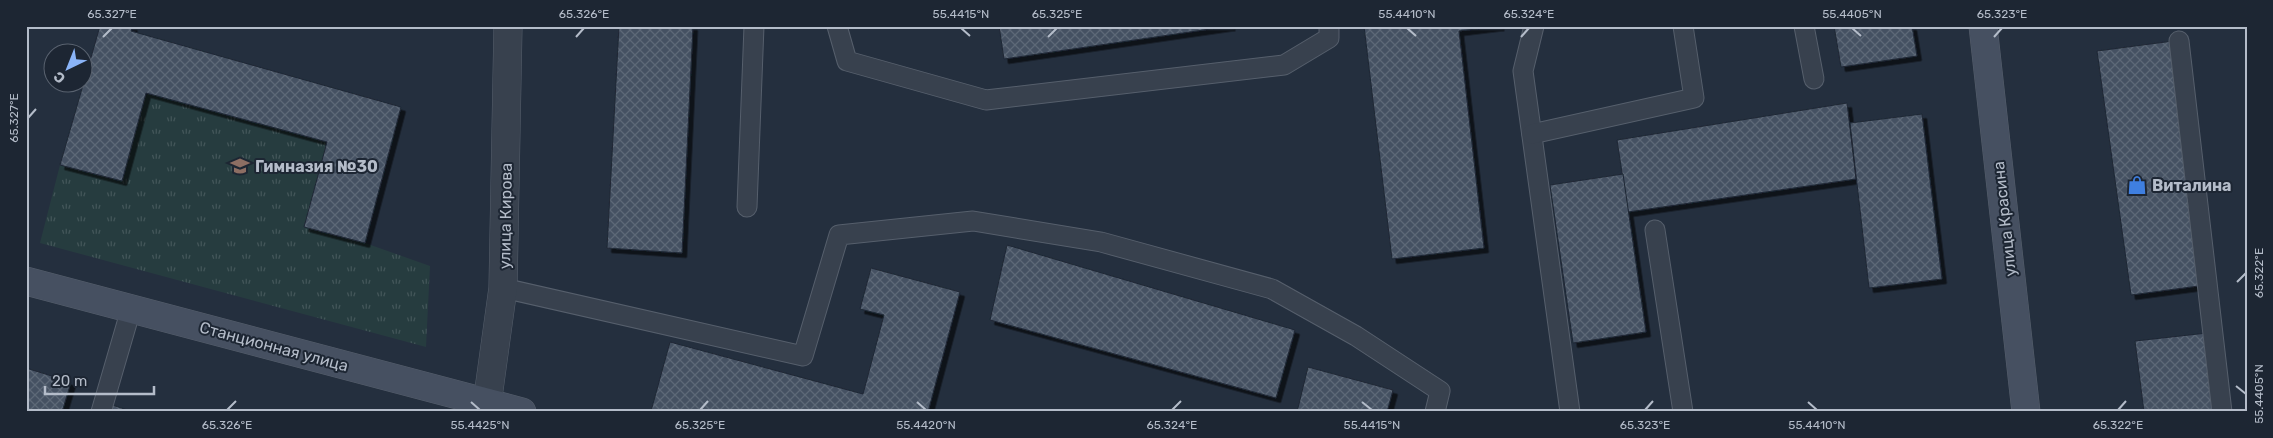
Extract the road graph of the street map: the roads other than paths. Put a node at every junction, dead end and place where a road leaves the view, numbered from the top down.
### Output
1 (508, 26) edge
2 (754, 26) edge
3 (836, 26) edge
4 (1329, 26) edge
5 (1534, 26) edge
6 (1683, 26) edge
7 (1804, 26) edge
8 (1983, 26) edge
9 (2179, 41) dead end
10 (1814, 79) dead end
11 (1532, 134) junction
12 (747, 207) dead end
13 (1655, 230) dead end
14 (26, 281) edge
15 (503, 288) junction
16 (131, 309) junction
17 (487, 404) junction
18 (101, 412) edge
19 (522, 412) edge
20 (1435, 412) edge
21 (1570, 412) edge
22 (1683, 412) edge
23 (2026, 412) edge
24 (2222, 412) edge

1 - 15 street, улица Кирова
2 - 12 lane
3 - 4 lane
5 - 11 lane
6 - 11 lane
7 - 10 lane
8 - 23 main road, улица Красина
9 - 24 lane
11 - 21 lane
13 - 22 lane
14 - 16 main road, Станционная улица
15 - 17 street, улица Кирова
15 - 20 lane
16 - 17 main road, Станционная улица
16 - 18 lane
17 - 19 main road, Станционная улица

